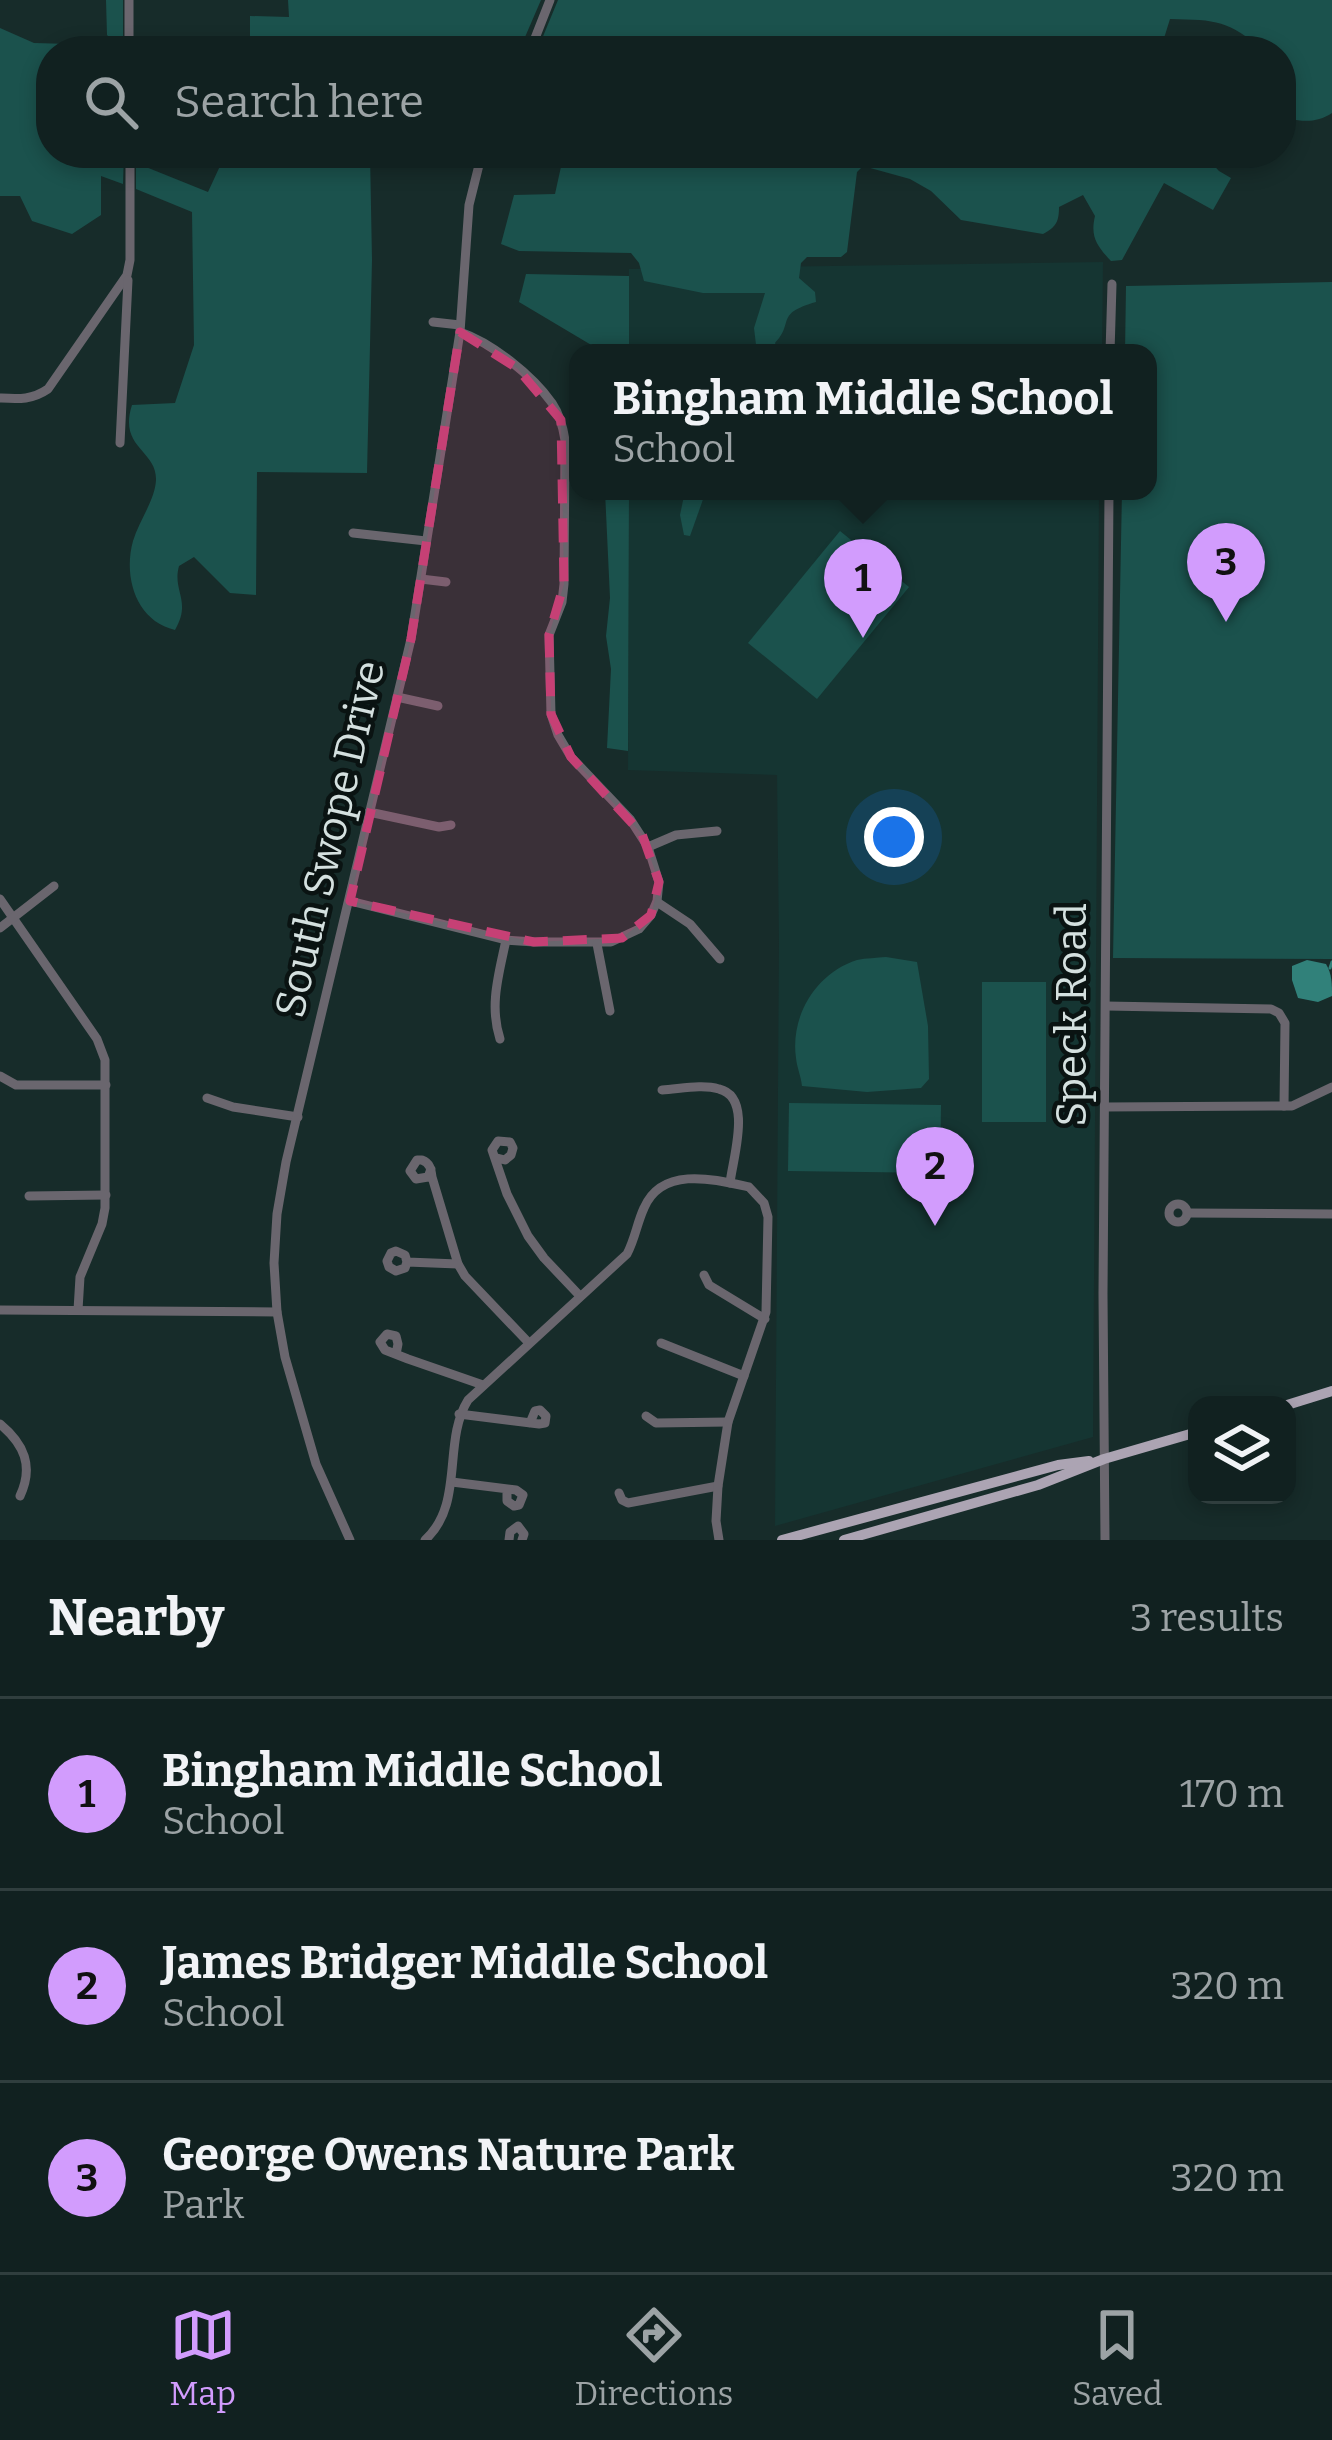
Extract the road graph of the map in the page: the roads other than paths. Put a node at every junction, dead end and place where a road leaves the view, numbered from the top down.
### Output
1 (129, 0) edge
2 (550, 0) edge
3 (130, 36) edge
4 (536, 36) edge
5 (130, 168) edge
6 (476, 168) edge
7 (129, 268) junction
8 (1112, 284) dead end
9 (433, 322) dead end
10 (460, 328) junction
11 (1110, 344) edge
12 (0, 398) edge
13 (427, 431) dead end
14 (442, 434) junction
15 (120, 443) dead end
16 (1109, 500) edge
17 (353, 533) dead end
18 (426, 542) junction
19 (421, 579) junction
20 (446, 582) dead end
21 (397, 697) junction
22 (438, 706) dead end
23 (369, 812) junction
24 (451, 825) dead end
25 (717, 831) dead end
26 (648, 847) junction
27 (54, 886) dead end
28 (0, 899) edge
29 (350, 901) junction
30 (657, 902) junction
31 (13, 918) junction
32 (0, 928) edge
33 (506, 940) junction
34 (597, 944) junction
35 (719, 959) dead end
36 (1106, 1006) junction
37 (610, 1011) dead end
38 (500, 1039) dead end
39 (0, 1076) edge
40 (106, 1085) junction
41 (1332, 1088) edge
42 (662, 1090) dead end
43 (207, 1098) dead end
44 (1284, 1106) junction
45 (1105, 1107) junction
46 (298, 1117) junction
47 (497, 1158) dead end
48 (431, 1169) dead end
49 (730, 1183) junction
50 (106, 1195) junction
51 (29, 1196) dead end
52 (1187, 1213) dead end
53 (1332, 1214) edge
54 (407, 1262) dead end
55 (458, 1264) junction
56 (704, 1275) dead end
57 (579, 1295) junction
58 (0, 1310) edge
59 (78, 1310) junction
60 (277, 1312) junction
61 (765, 1319) junction
62 (528, 1342) junction
63 (661, 1343) dead end
64 (396, 1354) dead end
65 (744, 1376) junction
66 (483, 1385) junction
67 (1332, 1390) edge
68 (1296, 1402) edge
69 (459, 1414) junction
70 (646, 1416) dead end
71 (728, 1422) junction
72 (530, 1423) dead end
73 (0, 1424) edge
74 (1188, 1435) edge
75 (1104, 1459) junction
76 (452, 1482) junction
77 (718, 1486) junction
78 (507, 1489) dead end
79 (619, 1493) dead end
80 (20, 1496) dead end
81 (346, 1537) edge
82 (425, 1540) edge
83 (509, 1540) edge
84 (522, 1540) edge
85 (719, 1540) edge
86 (782, 1540) edge
87 (844, 1540) edge
88 (1105, 1540) edge

1 - 3 street
2 - 4 street
5 - 7 street
6 - 10 street, South Swope Drive
7 - 12 street
7 - 15 street
8 - 11 street
9 - 10 street
10 - 14 street, South Swope Drive
10 - 26 street
13 - 14 street
14 - 18 street, South Swope Drive
16 - 36 street, Speck Road
17 - 18 street
18 - 19 street, South Swope Drive
19 - 20 street
19 - 21 street, South Swope Drive
21 - 22 street
21 - 23 street, South Swope Drive
23 - 24 street
23 - 29 street, South Swope Drive
25 - 26 street
26 - 30 street
27 - 31 street
28 - 31 street
29 - 33 street
29 - 46 street, South Swope Drive
30 - 34 street
30 - 35 street
31 - 32 street
31 - 40 street
33 - 34 street
33 - 38 street
34 - 37 street
36 - 44 street
36 - 45 street, Speck Road
39 - 40 street
40 - 50 street
41 - 44 street
42 - 49 street
43 - 46 street
44 - 45 street
45 - 75 street, Speck Road
46 - 60 street, South Swope Drive
47 - 57 street
48 - 55 street
49 - 57 street
49 - 61 street
50 - 51 street
50 - 59 street
52 - 53 street
54 - 55 street
55 - 62 street
56 - 61 street
57 - 62 street
58 - 59 street
59 - 60 street
60 - 81 street, South Swope Drive
61 - 65 street
62 - 66 street
63 - 65 street
64 - 66 street
65 - 71 street
66 - 69 street
67 - 68 main road
69 - 72 street
69 - 76 street
70 - 71 street
71 - 77 street
73 - 80 street
74 - 75 main road
75 - 86 main road
75 - 87 main road
75 - 88 street, Speck Road
76 - 78 street
76 - 82 street
77 - 79 street
77 - 85 street
83 - 84 street

